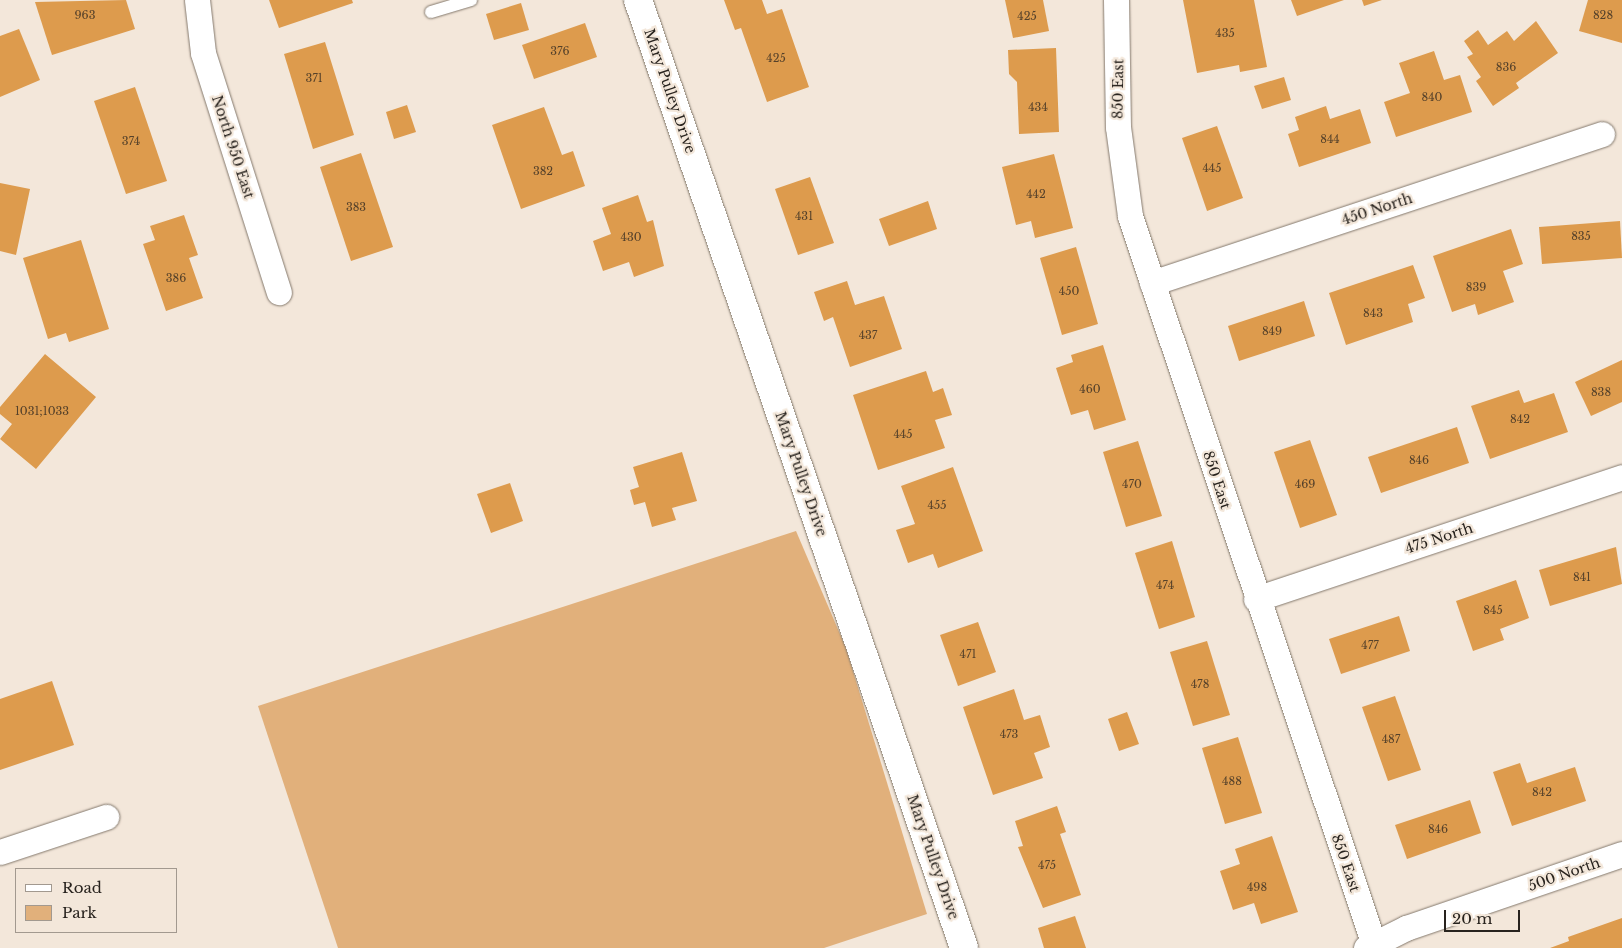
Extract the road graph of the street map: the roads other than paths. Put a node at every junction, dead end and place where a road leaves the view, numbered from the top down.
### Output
1 (197, 0) edge
2 (470, 0) edge
3 (638, 0) edge
4 (1116, 0) edge
5 (431, 12) dead end
6 (1602, 134) dead end
7 (1152, 283) junction
8 (279, 292) dead end
9 (1622, 477) edge
10 (1256, 599) junction
11 (106, 817) dead end
12 (0, 852) edge
13 (1622, 854) edge
14 (1372, 947) edge
15 (964, 948) edge

1 - 8 street, North 950 East
2 - 5 lane
3 - 15 street, Mary Pulley Drive
4 - 7 street, 850 East
6 - 7 street, 450 North
7 - 10 street, 850 East
9 - 10 street, 475 North
10 - 14 street, 850 East
11 - 12 street
13 - 14 street, 500 North

